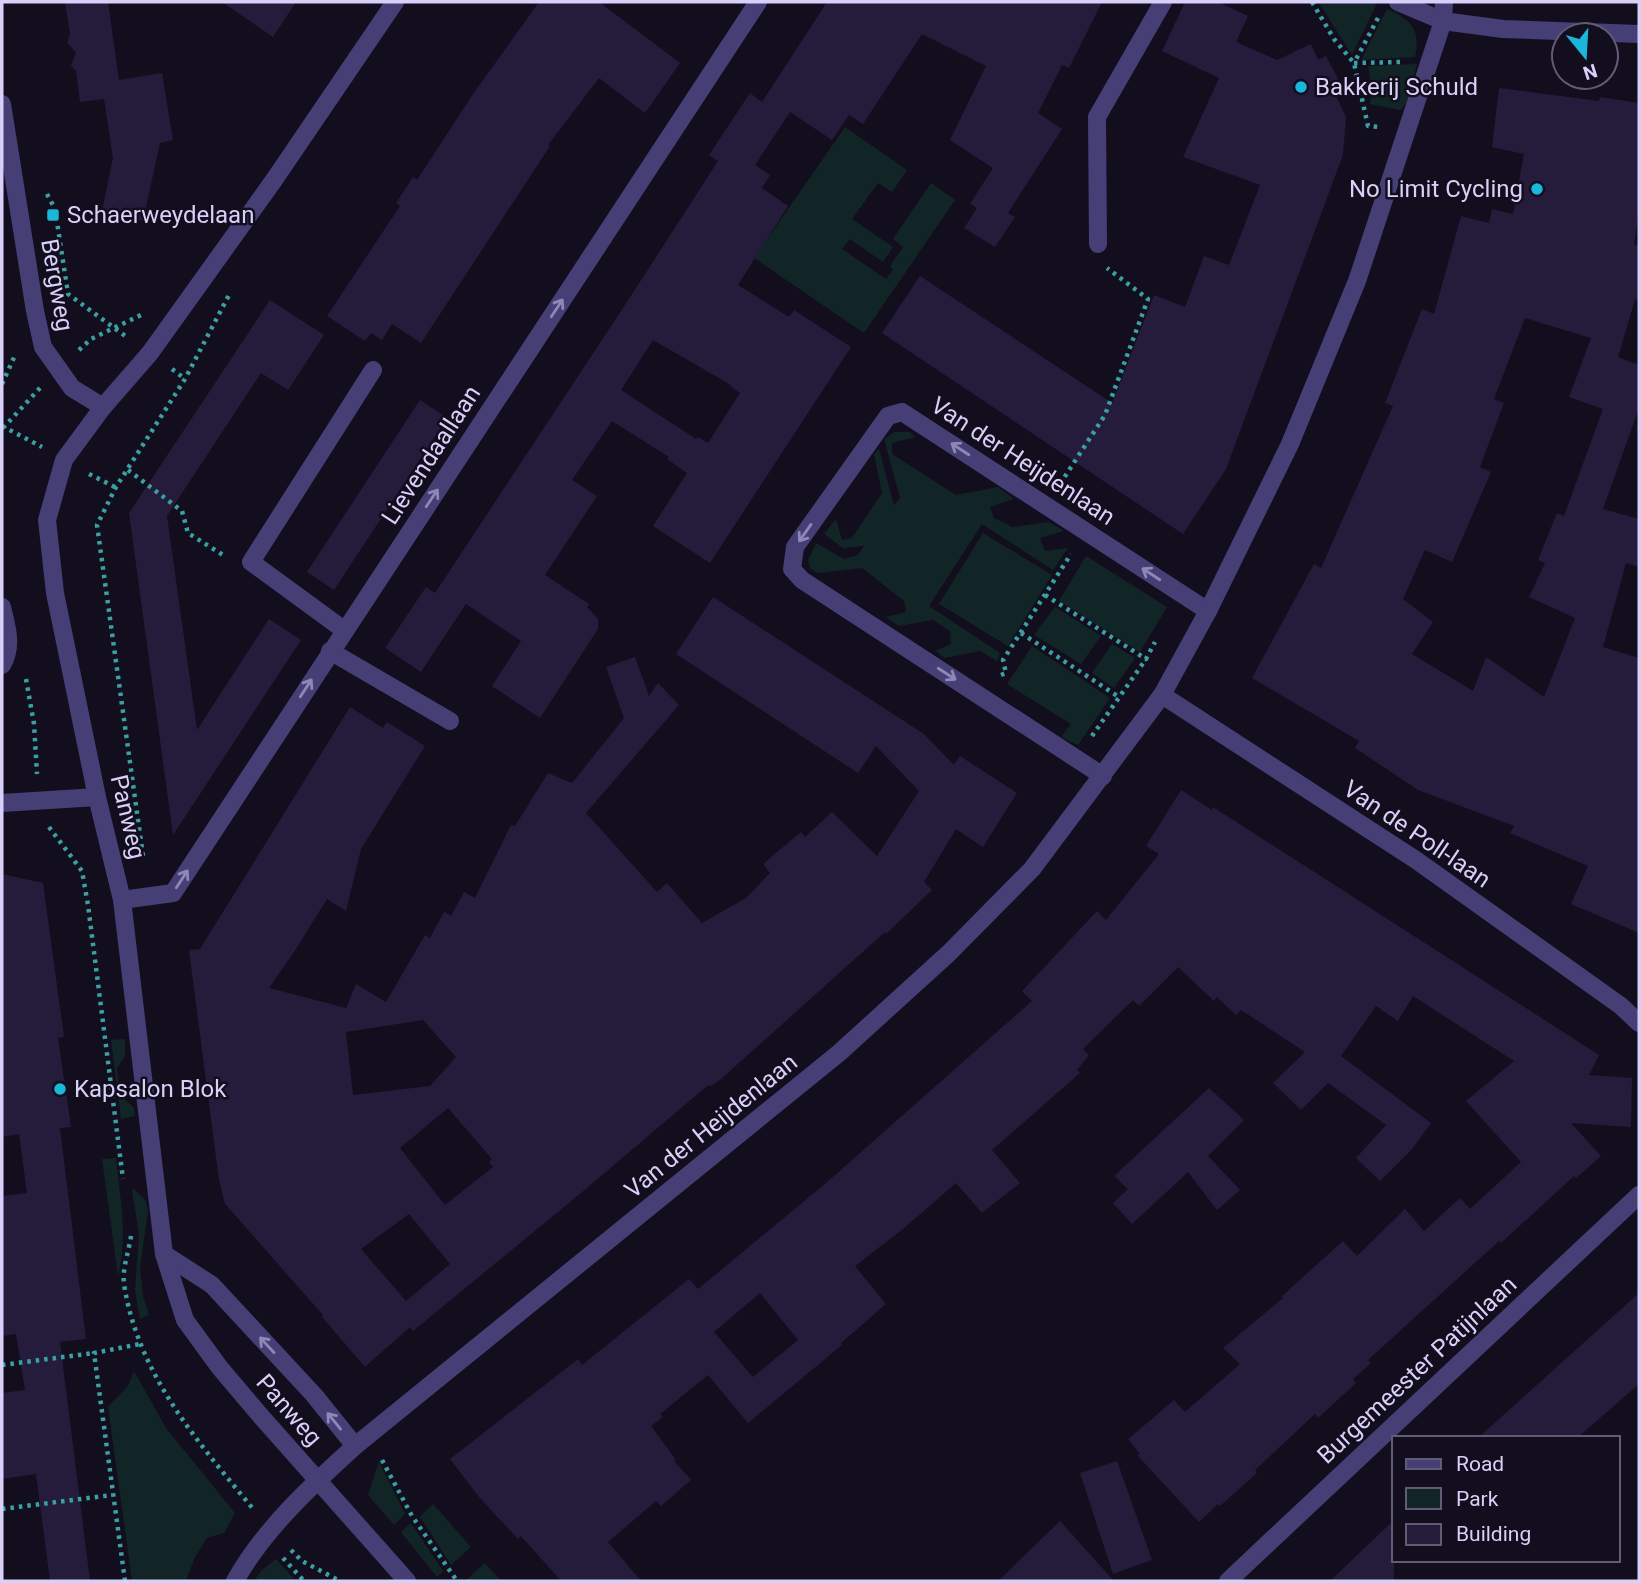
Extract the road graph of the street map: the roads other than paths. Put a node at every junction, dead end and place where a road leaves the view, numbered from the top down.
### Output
1 (395, 2) edge
2 (758, 2) edge
3 (1163, 2) edge
4 (1398, 2) edge
5 (1444, 2) edge
6 (1443, 21) junction
7 (1639, 34) edge
8 (2, 104) edge
9 (1098, 244) road end
10 (373, 370) dead end
11 (103, 407) junction
12 (2, 607) edge
13 (1208, 611) junction
14 (344, 630) junction
15 (330, 651) junction
16 (4, 661) edge
17 (1162, 695) junction
18 (450, 721) dead end
19 (1103, 776) junction
20 (97, 797) junction
21 (2, 803) edge
22 (122, 900) junction
23 (1639, 1023) edge
24 (1639, 1195) edge
25 (164, 1254) junction
26 (362, 1440) junction
27 (318, 1480) junction
28 (235, 1581) edge
29 (407, 1581) edge
30 (1228, 1581) edge

1 - 11 street, Panweg
14 -> 2 street, Lievendaallaan
3 - 9 street
4 - 6 street
5 - 6 street, Van der Heijdenlaan
6 - 7 street
6 - 13 street, Van der Heijdenlaan
8 - 11 street, Bergweg
10 - 14 street
11 - 20 street, Panweg
12 - 16 street
13 - 17 street, Van der Heijdenlaan
13 -> 19 street, Van der Heijdenlaan
14 - 15 street, Lievendaallaan
15 - 18 street
22 -> 15 street, Lievendaallaan
17 - 19 street, Van der Heijdenlaan
17 - 23 street, Van de Poll-laan
19 - 26 street, Van der Heijdenlaan
20 - 21 street
20 - 22 street, Panweg
22 - 25 street, Panweg
24 - 30 street, Burgemeester Patijnlaan
26 -> 25 street
25 - 27 street, Panweg
26 - 27 street, Van der Heijdenlaan
27 - 28 street, Van der Heijdenlaan
27 - 29 street, Panweg

